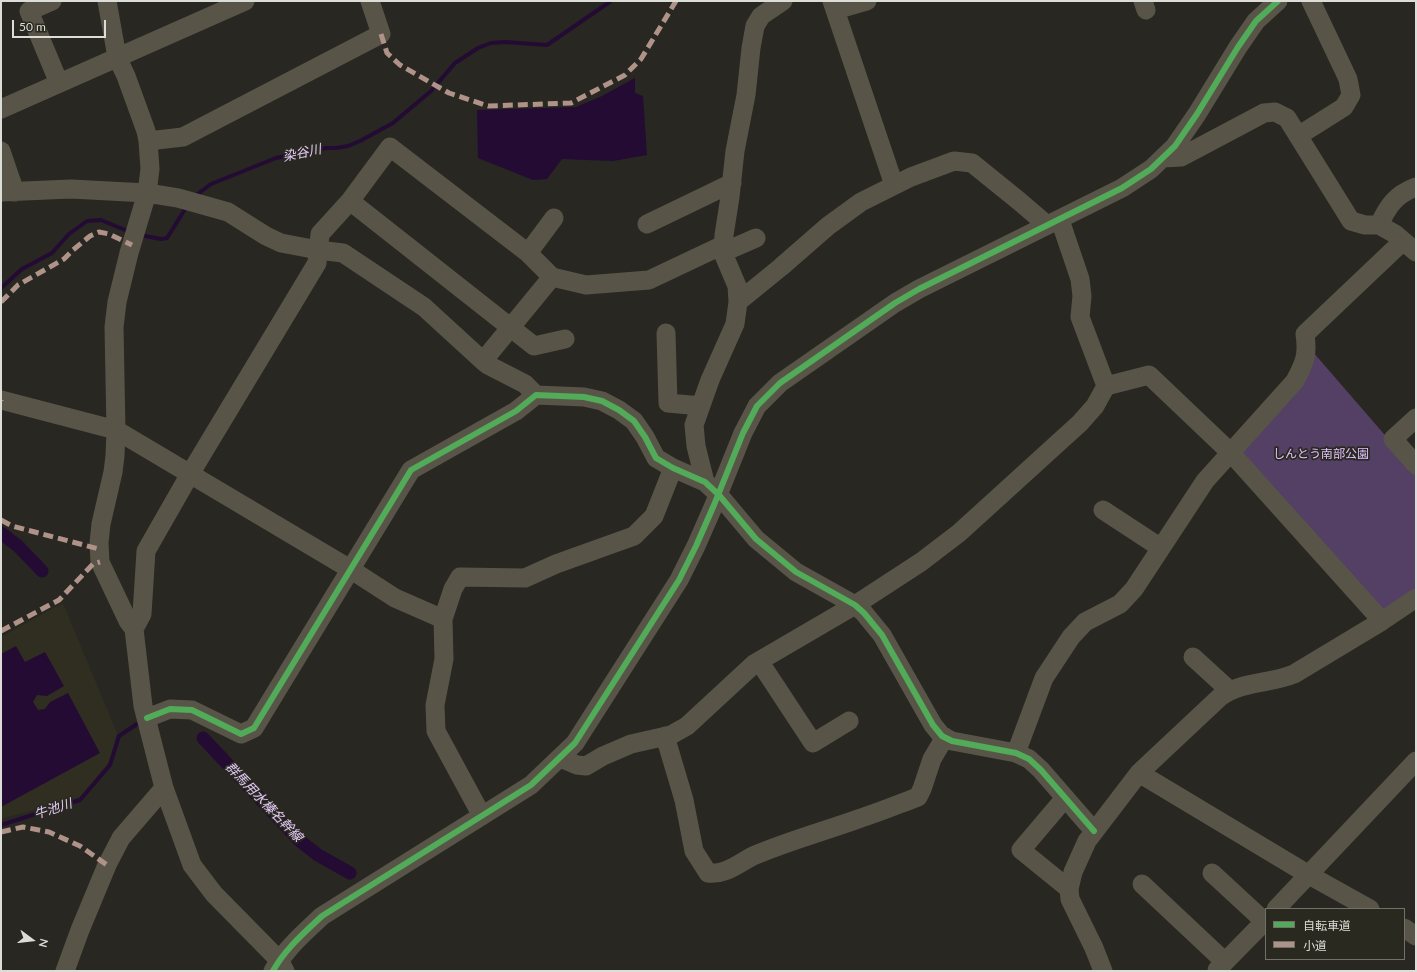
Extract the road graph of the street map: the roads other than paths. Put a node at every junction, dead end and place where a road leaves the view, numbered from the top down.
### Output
1 (52, 1) edge
2 (107, 1) edge
3 (245, 1) edge
4 (370, 1) edge
5 (783, 1) edge
6 (867, 1) edge
7 (1278, 1) edge
8 (1311, 1) edge
9 (26, 6) edge
10 (834, 6) edge
11 (117, 57) junction
12 (59, 83) junction
13 (1, 109) edge
14 (1298, 136) junction
15 (148, 141) junction
16 (1, 151) edge
17 (1163, 158) junction
18 (732, 183) junction
19 (894, 185) junction
20 (1416, 187) edge
21 (8, 192) edge
22 (147, 193) junction
23 (350, 201) junction
24 (554, 218) dead end
25 (1054, 222) junction
26 (647, 224) dead end
27 (1379, 226) junction
28 (756, 238) dead end
29 (723, 245) junction
30 (1409, 247) edge
31 (318, 250) junction
32 (528, 253) junction
33 (552, 277) junction
34 (738, 302) junction
35 (511, 328) junction
36 (666, 333) dead end
37 (565, 339) dead end
38 (483, 361) junction
39 (1106, 386) junction
40 (536, 395) junction
41 (1, 400) edge
42 (701, 406) junction
43 (1416, 418) edge
44 (116, 430) junction
45 (1231, 453) junction
46 (1416, 465) edge
47 (673, 468) junction
48 (190, 474) junction
49 (712, 488) junction
50 (1103, 510) dead end
51 (1161, 548) junction
52 (350, 569) junction
53 (1416, 598) edge
54 (855, 605) junction
55 (443, 619) junction
56 (1382, 621) junction
57 (134, 629) junction
58 (1193, 657) dead end
59 (759, 661) junction
60 (1229, 690) junction
61 (147, 718) junction
62 (849, 721) dead end
63 (665, 736) junction
64 (945, 737) junction
65 (1016, 753) junction
66 (560, 758) junction
67 (1416, 761) edge
68 (1139, 773) junction
69 (164, 788) junction
70 (1065, 798) junction
71 (482, 816) junction
72 (1094, 831) junction
73 (1212, 873) dead end
74 (1309, 875) junction
75 (1142, 884) dead end
76 (1069, 889) junction
77 (1278, 908) edge
78 (1368, 908) edge
79 (1265, 914) edge
80 (1265, 921) edge
81 (1405, 929) edge
82 (1416, 936) edge
83 (1221, 966) edge
84 (279, 967) edge
85 (65, 971) edge
86 (1103, 971) edge

1 - 9 street
2 - 11 street
3 - 11 street
4 - 15 street
5 - 18 street
6 - 10 street
7 - 17 street
8 - 14 street
9 - 12 street
10 - 19 street
11 - 12 street
11 - 15 street
12 - 13 street
14 - 17 street
14 - 27 street
15 - 22 street
16 - 21 street
17 - 25 street
18 - 26 street
18 - 29 street
19 - 25 street
19 - 34 street
20 - 27 street
21 - 22 street
22 - 31 street
22 - 44 street
23 - 31 street
23 - 32 street
23 - 35 street
24 - 32 street
25 - 39 street
25 - 49 street
27 - 30 street
28 - 29 street
29 - 33 street
29 - 34 street
30 - 45 street
31 - 38 street
31 - 48 street
32 - 33 street
33 - 35 street
34 - 42 street
35 - 37 street
35 - 38 street
36 - 42 street
38 - 40 street
39 - 45 street
39 - 54 street
40 - 47 street
40 - 52 street
41 - 44 street
42 - 49 street
43 - 46 street
44 - 48 street
44 - 57 street
45 - 51 street
45 - 56 street
47 - 49 street
47 - 55 street
48 - 52 street
48 - 57 street
49 - 54 street
49 - 66 street
50 - 51 street
51 - 65 street
52 - 55 street
52 - 61 street
53 - 56 street
54 - 59 street
54 - 64 street
55 - 71 street
56 - 60 street
57 - 61 street
58 - 60 street
59 - 62 street
59 - 63 street
60 - 68 street
61 - 69 street
63 - 64 street
63 - 66 street
64 - 65 street
65 - 70 street
66 - 71 street
67 - 74 street
68 - 72 street
68 - 74 street
69 - 84 street
69 - 85 street
70 - 72 street
70 - 76 street
71 - 84 street
72 - 76 street
73 - 79 street
74 - 77 street
74 - 78 street
75 - 83 street
76 - 86 street
80 - 83 street
81 - 82 street

